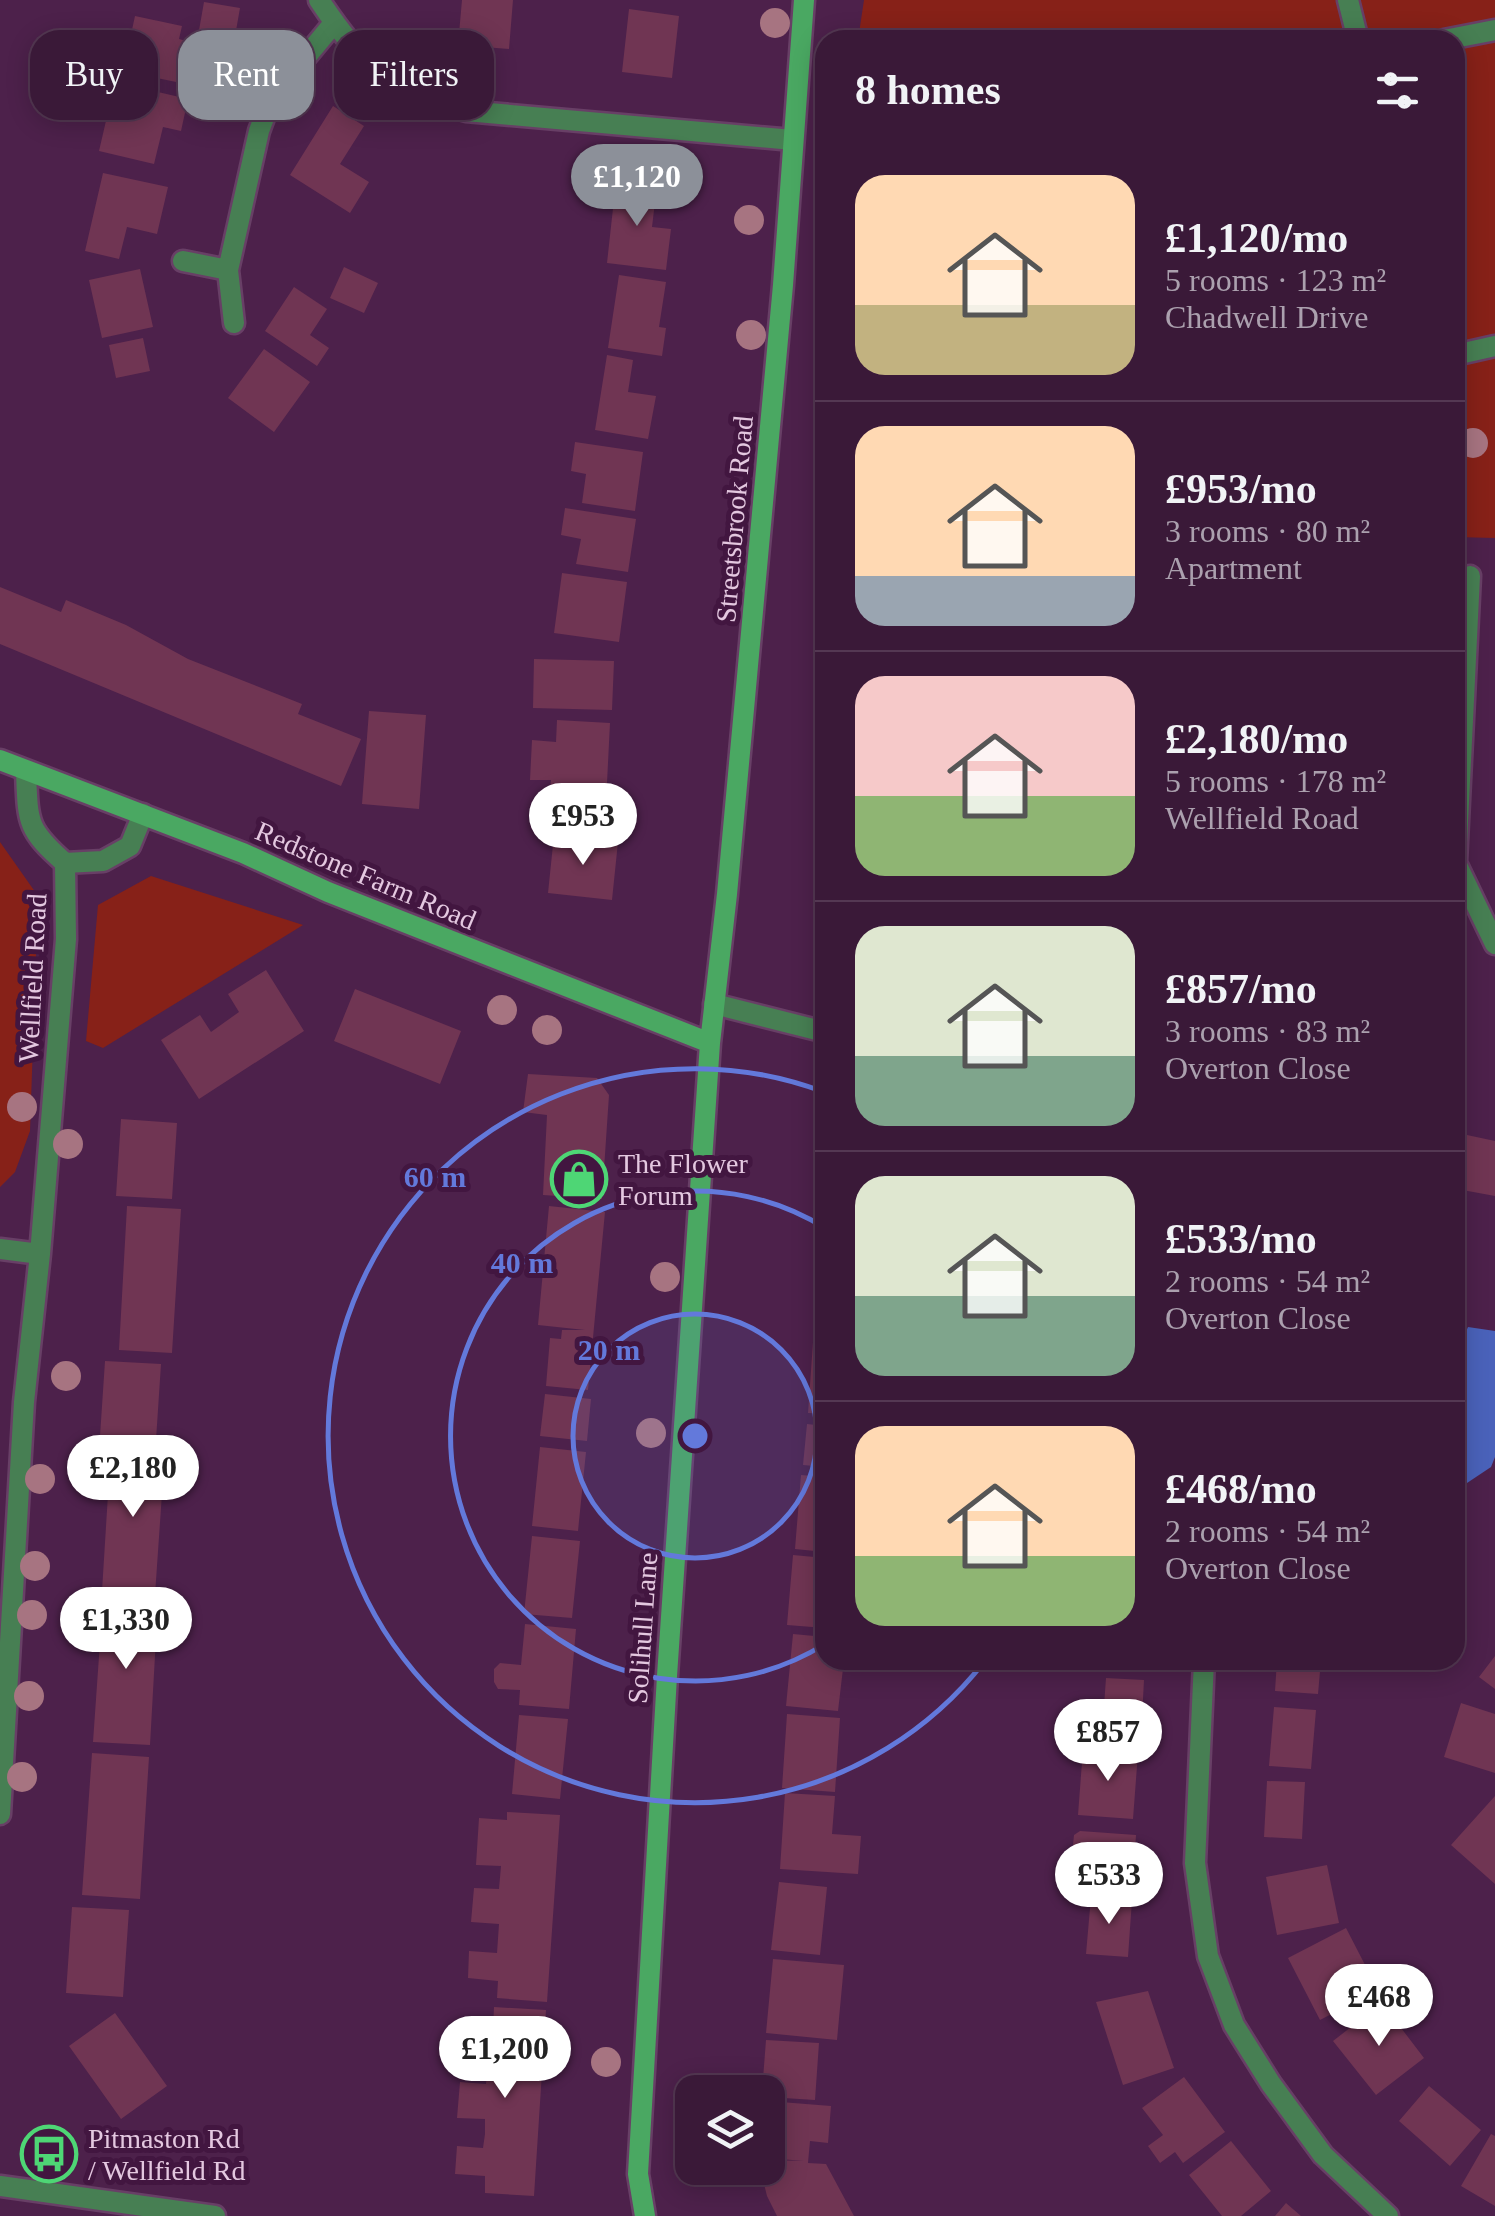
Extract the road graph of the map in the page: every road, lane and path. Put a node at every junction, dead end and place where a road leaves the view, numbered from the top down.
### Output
1 (318, 0) edge
2 (804, 0) edge
3 (1348, 0) edge
4 (334, 23) junction
5 (1356, 30) edge
6 (1495, 30) edge
7 (1465, 36) edge
8 (794, 140) junction
9 (183, 261) dead end
10 (228, 270) junction
11 (234, 323) dead end
12 (1495, 346) edge
13 (1465, 353) edge
14 (1470, 576) dead end
15 (1465, 678) edge
16 (0, 760) edge
17 (26, 771) junction
18 (144, 814) junction
19 (66, 863) junction
20 (1465, 887) edge
21 (1495, 944) edge
22 (714, 1004) junction
23 (815, 1029) edge
24 (710, 1042) junction
25 (0, 1249) edge
26 (40, 1254) junction
27 (1204, 1670) edge
28 (0, 1814) edge
29 (0, 2186) edge
30 (215, 2216) edge
31 (645, 2216) edge
32 (1388, 2216) edge

1 - 4 street
2 - 8 main road, Streetsbrook Road
3 - 5 street
4 - 8 street
4 - 10 street
6 - 7 street
8 - 22 main road, Streetsbrook Road
9 - 10 street
10 - 11 street
12 - 13 street
14 - 15 street
16 - 17 main road, Redstone Farm Road
17 - 18 main road, Redstone Farm Road
17 - 19 street, Wellfield Road
18 - 19 street, Wellfield Road
18 - 24 main road, Redstone Farm Road
19 - 26 street, Wellfield Road
20 - 21 street
22 - 23 street
22 - 24 main road, Streetsbrook Road
24 - 31 main road, Solihull Lane
25 - 26 street
26 - 28 street, Wellfield Road
27 - 32 street
29 - 30 street

